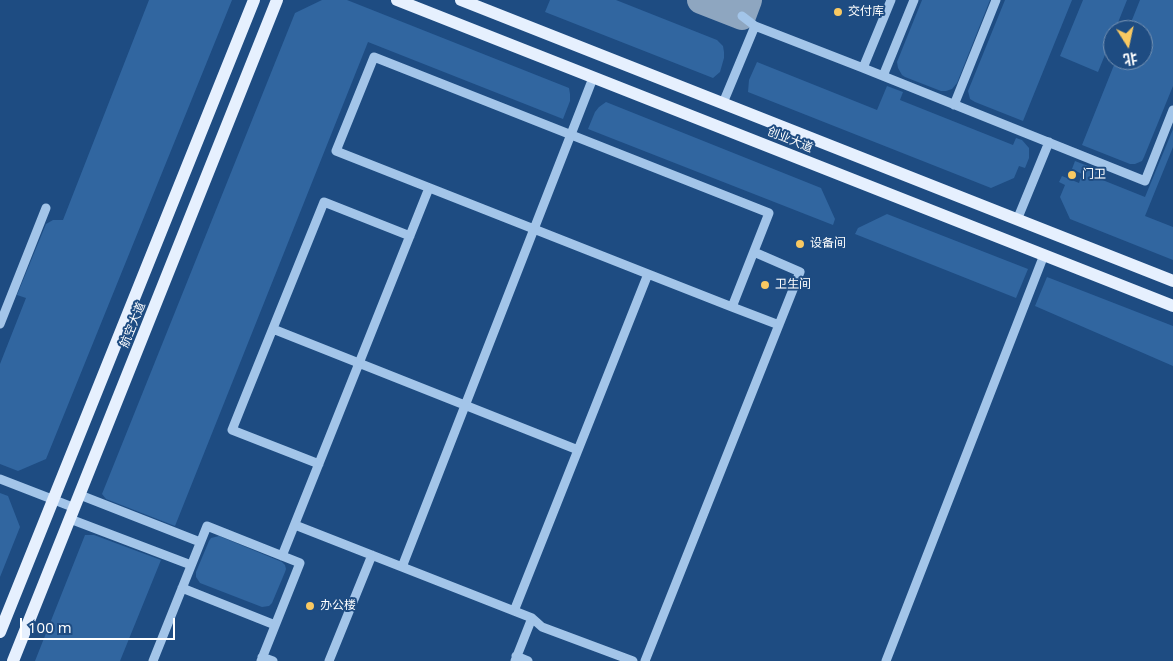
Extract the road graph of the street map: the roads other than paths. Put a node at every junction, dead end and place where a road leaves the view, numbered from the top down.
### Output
1 (254, 0) edge
2 (277, 0) edge
3 (397, 0) edge
4 (461, 0) edge
5 (891, 0) edge
6 (914, 0) edge
7 (996, 0) edge
8 (742, 16) dead end
9 (755, 26) junction
10 (863, 68) junction
11 (883, 76) junction
12 (593, 78) junction
13 (723, 103) junction
14 (954, 105) junction
15 (1173, 110) edge
16 (571, 134) junction
17 (1049, 142) junction
18 (429, 188) junction
19 (46, 208) dead end
20 (1018, 220) junction
21 (534, 229) junction
22 (410, 236) junction
23 (754, 252) junction
24 (1044, 255) junction
25 (648, 274) junction
26 (1173, 281) edge
27 (1173, 306) edge
28 (732, 307) junction
29 (0, 324) edge
30 (779, 325) junction
31 (273, 329) junction
32 (359, 363) junction
33 (465, 405) junction
34 (578, 450) junction
35 (319, 464) junction
36 (0, 479) edge
37 (80, 495) junction
38 (52, 500) junction
39 (72, 514) junction
40 (295, 525) junction
41 (200, 542) junction
42 (372, 555) junction
43 (282, 556) junction
44 (191, 565) junction
45 (402, 567) junction
46 (182, 588) junction
47 (514, 611) junction
48 (532, 618) junction
49 (275, 625) junction
50 (0, 632) edge
51 (262, 659) edge
52 (516, 659) edge
53 (13, 661) edge
54 (153, 661) edge
55 (273, 661) edge
56 (329, 661) edge
57 (528, 661) edge
58 (633, 661) edge
59 (645, 661) edge
60 (886, 661) edge

1 - 38 main road, 航空大道
2 - 37 main road, 航空大道
3 - 12 main road, 创业大道
4 - 13 main road, 创业大道
5 - 10 street
6 - 11 street
7 - 14 street
8 - 9 street
9 - 10 street
9 - 13 street
10 - 11 street
11 - 14 street
12 - 16 street
12 - 24 main road, 创业大道
13 - 20 main road, 创业大道
14 - 17 street
15 - 17 street
16 - 18 street
16 - 21 street
16 - 23 street
17 - 20 street
18 - 21 street
18 - 22 street
19 - 29 street
20 - 26 main road, 创业大道
21 - 25 street
21 - 33 street
22 - 31 street
22 - 32 street
23 - 28 street
23 - 30 street
24 - 27 main road, 创业大道
24 - 60 street
25 - 28 street
25 - 34 street
28 - 30 street
30 - 59 street
31 - 32 street
31 - 35 street
32 - 33 street
32 - 35 street
33 - 34 street
33 - 45 street
34 - 47 street
35 - 40 street
36 - 38 street
37 - 39 main road, 航空大道
37 - 41 street
38 - 39 street
38 - 50 main road, 航空大道
39 - 44 street
39 - 53 main road, 航空大道
40 - 42 street
40 - 43 street
41 - 43 street
41 - 44 street
42 - 45 street
42 - 56 street
43 - 49 street
44 - 46 street
45 - 47 street
46 - 49 street
46 - 54 street
47 - 48 street
48 - 52 street
48 - 58 street
49 - 51 street
51 - 55 street
52 - 57 street

